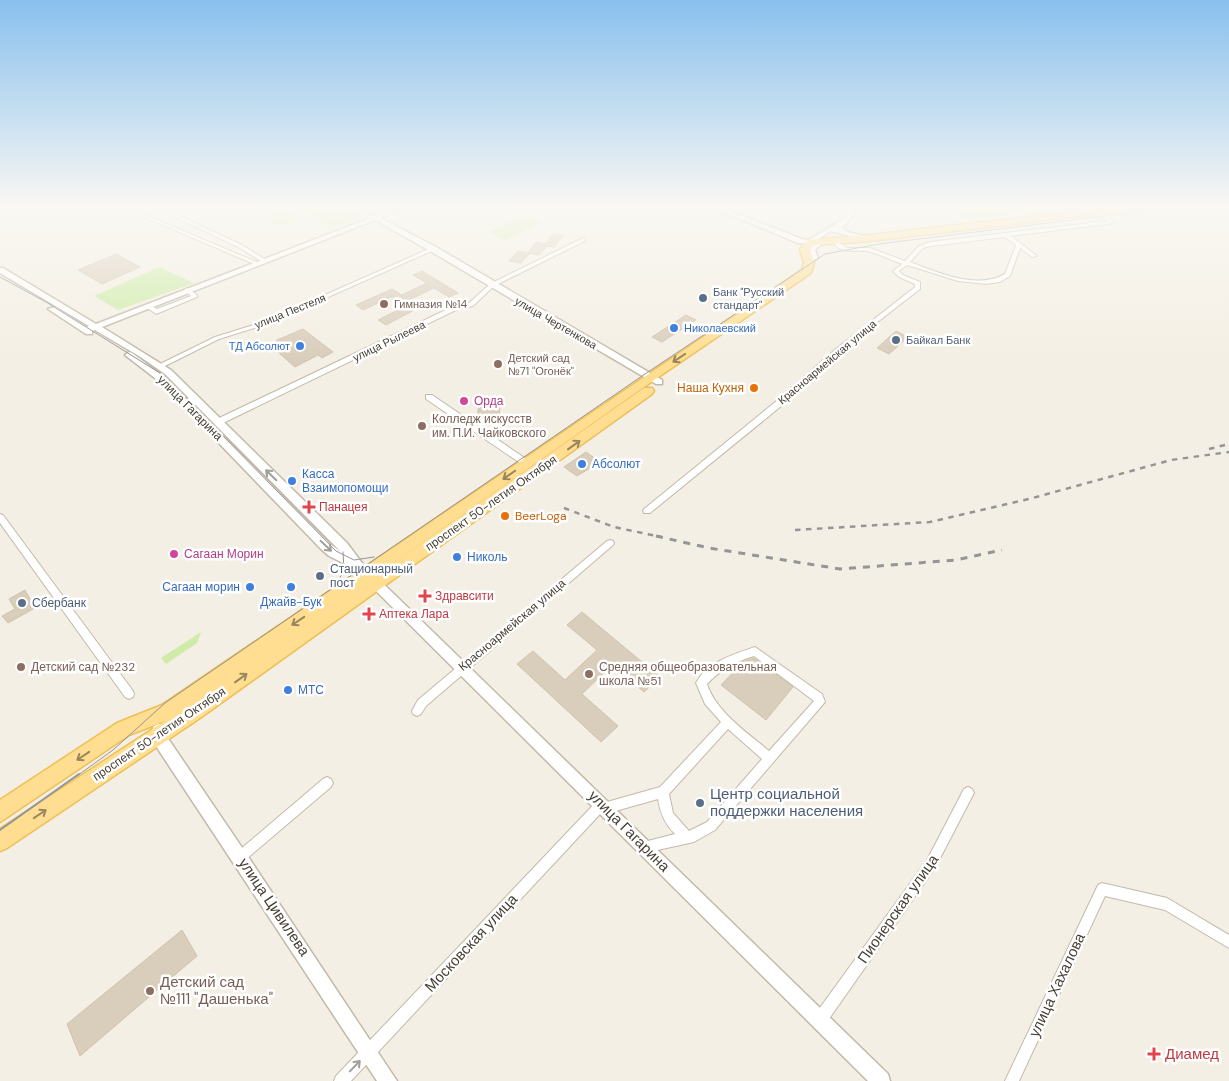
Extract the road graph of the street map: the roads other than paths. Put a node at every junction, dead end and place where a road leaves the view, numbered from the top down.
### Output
1 (250, 258) edge
2 (255, 258) edge
3 (268, 258) edge
4 (412, 258) edge
5 (448, 258) edge
6 (545, 258) edge
7 (810, 258) edge
8 (814, 258) edge
9 (893, 258) edge
10 (911, 258) edge
11 (1014, 258) edge
12 (259, 262) junction
13 (906, 263) junction
14 (0, 270) edge
15 (0, 278) edge
16 (492, 285) junction
17 (91, 329) junction
18 (160, 366) junction
19 (654, 380) junction
20 (429, 397) dead end
21 (218, 422) junction
22 (526, 463) junction
23 (647, 510) dead end
24 (0, 517) edge
25 (610, 542) dead end
26 (367, 574) junction
27 (462, 667) junction
28 (129, 694) dead end
29 (168, 711) junction
30 (417, 711) dead end
31 (728, 722) junction
32 (157, 735) junction
33 (770, 759) junction
34 (327, 783) dead end
35 (662, 792) junction
36 (968, 793) dead end
37 (603, 806) junction
38 (0, 812) edge
39 (686, 838) junction
40 (0, 841) edge
41 (644, 847) junction
42 (240, 857) junction
43 (1102, 889) joint
44 (1229, 942) edge
45 (819, 1020) junction
46 (369, 1052) junction
47 (341, 1081) edge
48 (388, 1081) edge
49 (880, 1081) edge
50 (1012, 1081) edge

1 - 12 street
2 - 12 street
3 - 12 street
4 - 18 street, улица Пестеля
5 - 16 street, улица Чертенкова
6 - 16 street, улица Рылеева
7 -> 19 main road, проспект 50-летия Октября
8 - 19 main road, проспект 50-летия Октября
9 - 13 street
10 - 13 street
11 - 13 street
12 - 17 street
13 - 23 street, Красноармейская улица
14 - 17 street, улица Гагарина
15 - 17 street, улица Гагарина
16 - 19 street, улица Чертенкова
16 - 21 street, улица Рылеева
17 - 18 street, улица Гагарина
17 -> 26 street, улица Гагарина
18 - 21 street, улица Гагарина
19 - 22 main road, проспект 50-летия Октября
26 -> 19 main road, проспект 50-летия Октября
20 - 22 street
26 -> 21 street, улица Гагарина
22 -> 26 main road, проспект 50-летия Октября
24 - 28 street
25 - 27 street, Красноармейская улица
26 - 27 street, улица Гагарина
26 -> 29 main road, проспект 50-летия Октября
32 -> 26 main road, проспект 50-летия Октября
27 - 30 street, Красноармейская улица
27 - 37 street, улица Гагарина
29 - 32 street
29 -> 38 main road, проспект 50-летия Октября
31 - 33 street
31 - 33 street
31 - 35 street
40 -> 32 main road, проспект 50-летия Октября
32 - 42 street, улица Цивилева
33 - 39 street
34 - 42 street
35 - 37 street
35 - 39 street
36 - 45 street, Пионерская улица
37 - 41 street, улица Гагарина
37 - 46 street, Московская улица
39 - 41 street
41 - 45 street, улица Гагарина
42 - 46 street, улица Цивилева
43 - 44 street
43 - 50 street, улица Хахалова
45 - 49 street, улица Гагарина
47 -> 46 street, Московская улица
46 - 48 street, улица Цивилева

